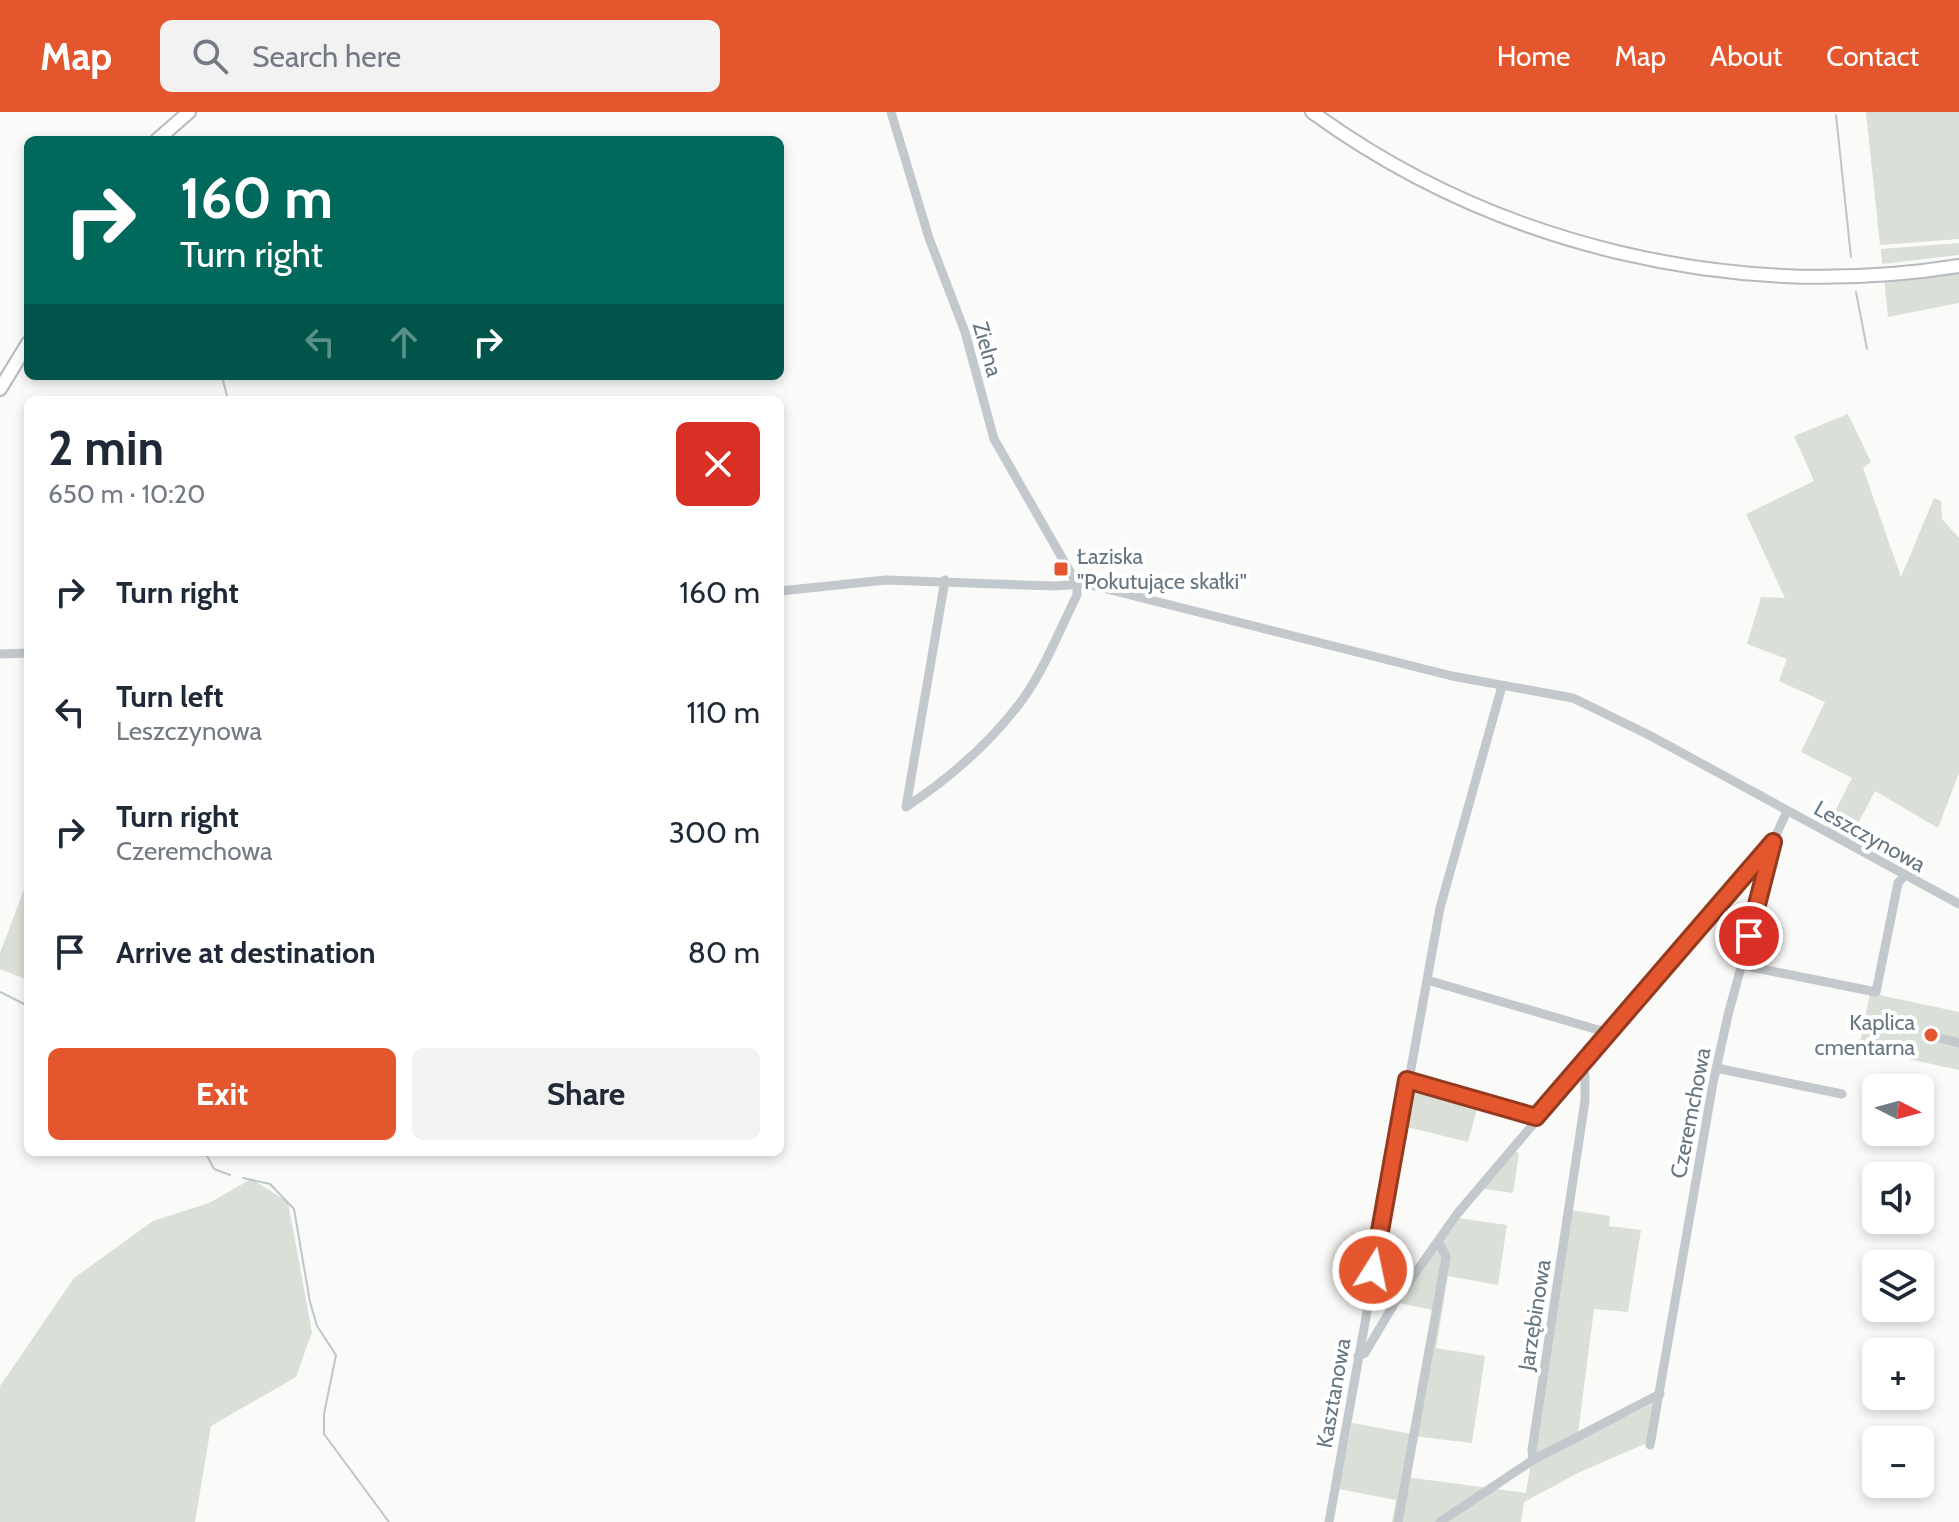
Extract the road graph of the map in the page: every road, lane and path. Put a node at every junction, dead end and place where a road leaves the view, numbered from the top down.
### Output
1 (189, 112) edge
2 (891, 112) edge
3 (1312, 112) edge
4 (162, 136) edge
5 (1959, 266) edge
6 (24, 350) edge
7 (0, 389) edge
8 (945, 580) junction
9 (1077, 584) junction
10 (784, 591) edge
11 (24, 653) edge
12 (0, 654) edge
13 (1502, 686) junction
14 (1787, 811) junction
15 (1773, 842) junction
16 (1905, 875) junction
17 (1959, 904) edge
18 (1741, 965) junction
19 (1427, 980) junction
20 (1608, 1035) junction
21 (1939, 1038) dead end
22 (1959, 1043) edge
23 (1579, 1067) junction
24 (1716, 1068) junction
25 (1407, 1080) junction
26 (1842, 1094) dead end
27 (1536, 1117) junction
28 (1438, 1241) junction
29 (1358, 1356) junction
30 (1660, 1394) junction
31 (1650, 1445) dead end
32 (1533, 1460) junction
33 (1329, 1522) edge
34 (1398, 1522) edge
35 (1440, 1522) edge

1 - 4 main road
2 - 9 street, Zielna
3 - 5 main road
6 - 7 main road
8 - 9 street
8 - 9 street
8 - 10 street
9 - 13 street
11 - 12 street
13 - 14 street
13 - 19 street, Kasztanowa
14 - 15 street, Leszczynowa
14 - 16 street, Leszczynowa
15 - 18 street, Czeremchowa
15 - 20 street, Leszczynowa
16 - 17 street, Leszczynowa
16 - 18 street
18 - 24 street, Czeremchowa
19 - 20 street
19 - 25 street, Kasztanowa
20 - 23 street, Leszczynowa
21 - 22 street
23 - 27 street, Leszczynowa
23 - 32 street, Jarzębinowa
24 - 26 street
24 - 30 street, Czeremchowa
25 - 27 street
25 - 29 street, Kasztanowa
27 - 28 street, Leszczynowa
28 - 29 street, Leszczynowa
28 - 34 street
29 - 33 street, Kasztanowa
30 - 31 street, Czeremchowa
30 - 32 street
32 - 35 street

